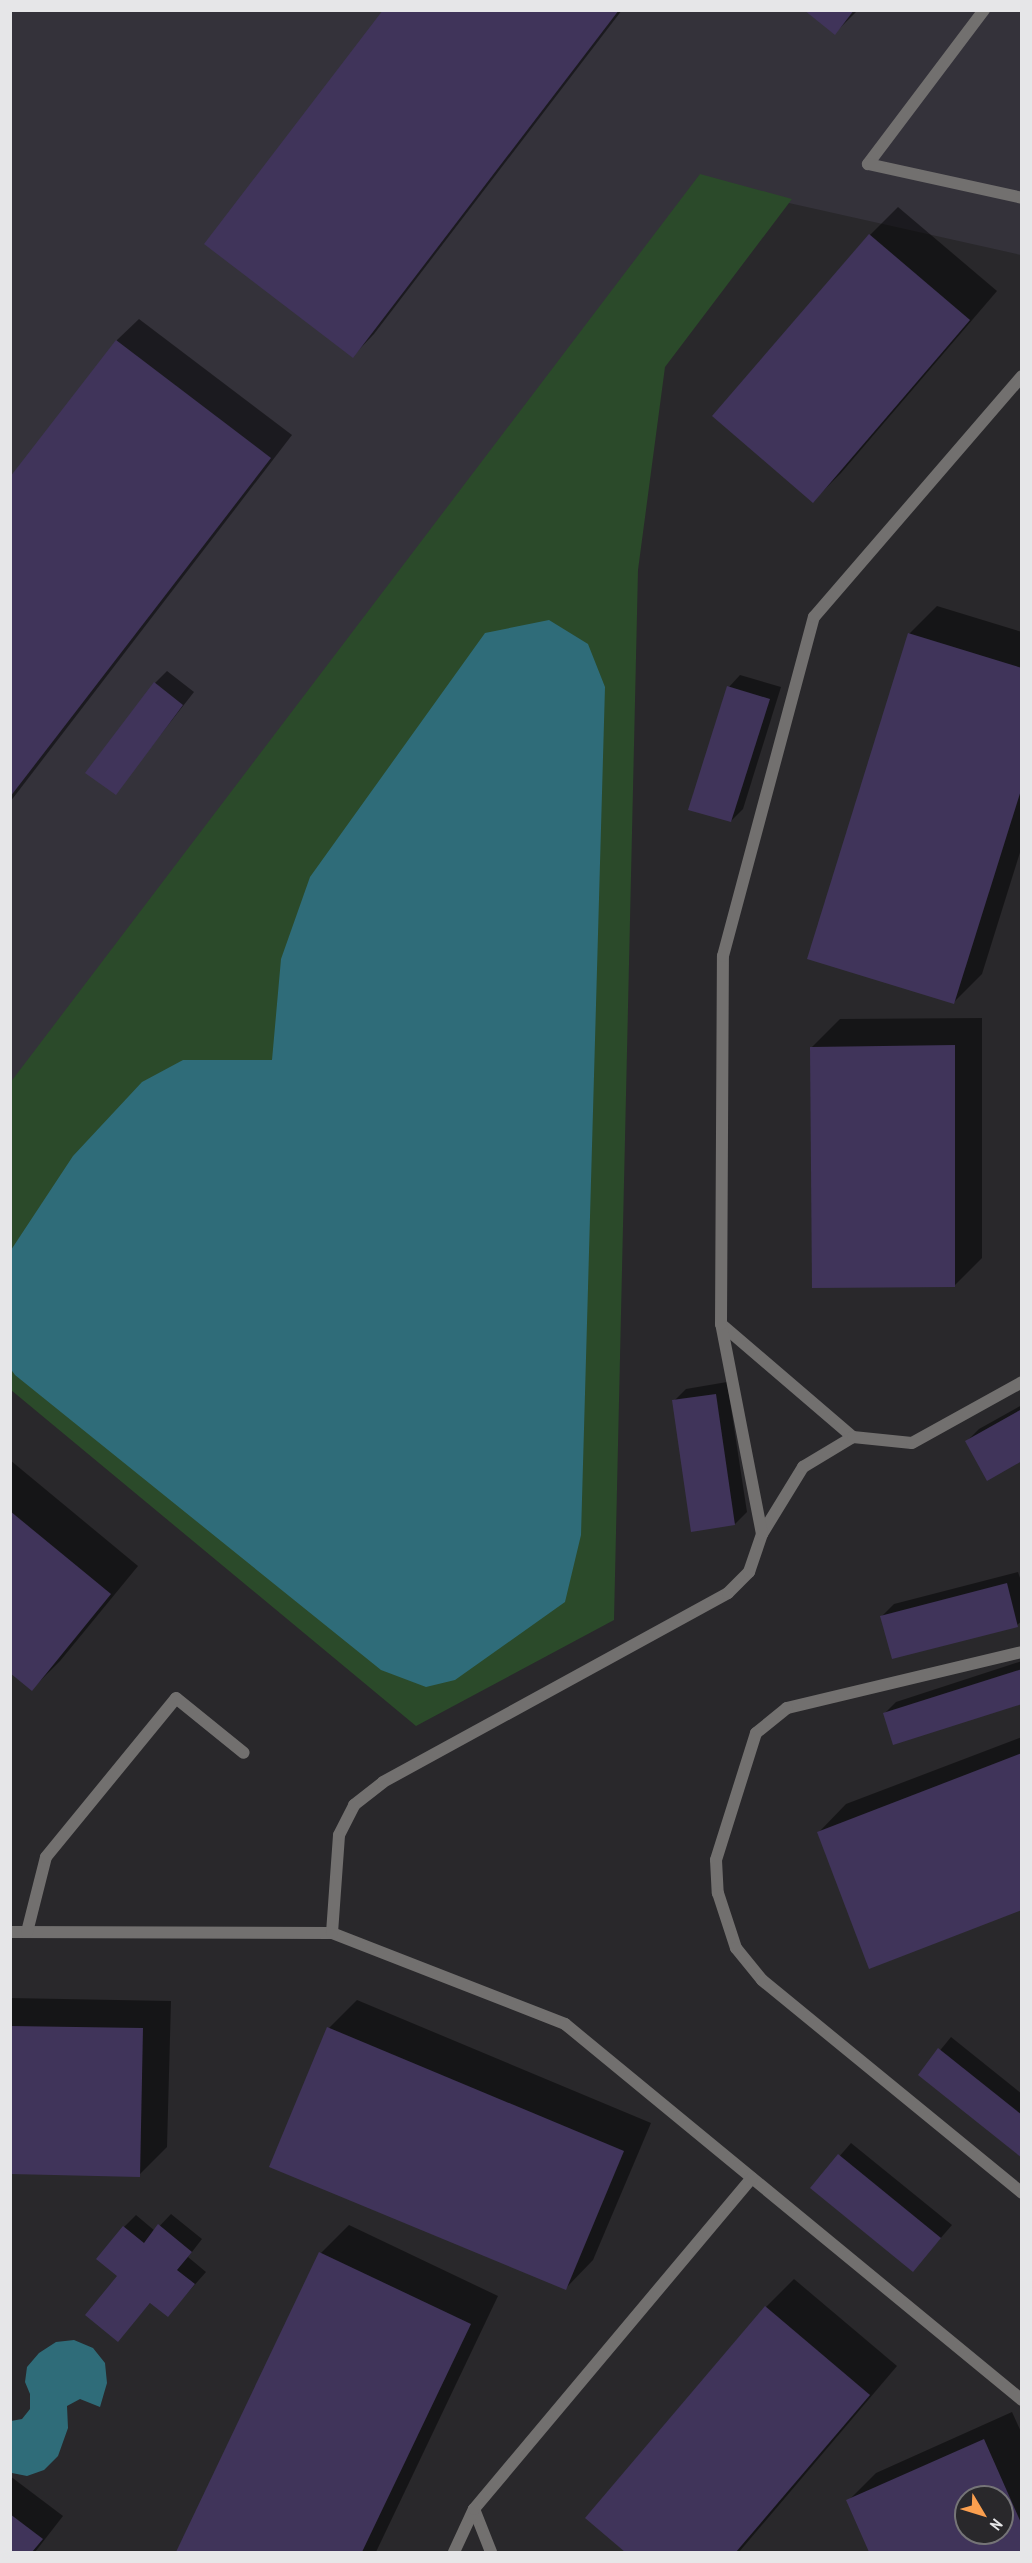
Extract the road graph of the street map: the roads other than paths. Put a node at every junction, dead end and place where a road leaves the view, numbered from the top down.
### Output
1 (984, 10) edge
2 (1022, 198) edge
3 (1022, 376) edge
4 (721, 1324) junction
5 (1022, 1382) edge
6 (853, 1437) junction
7 (762, 1534) junction
8 (1022, 1652) edge
9 (244, 1753) dead end
10 (10, 1932) edge
11 (27, 1932) junction
12 (332, 1933) junction
13 (752, 2178) junction
14 (1022, 2193) edge
15 (1022, 2400) edge
16 (474, 2509) junction
17 (454, 2553) edge
18 (491, 2553) edge

1 - 2 lane
3 - 4 lane
4 - 6 lane
4 - 7 lane
5 - 6 lane
6 - 7 lane
7 - 12 lane
8 - 14 lane
9 - 11 lane
10 - 11 lane
11 - 12 lane
12 - 13 lane
13 - 15 lane
13 - 16 lane
16 - 17 lane
16 - 18 lane

